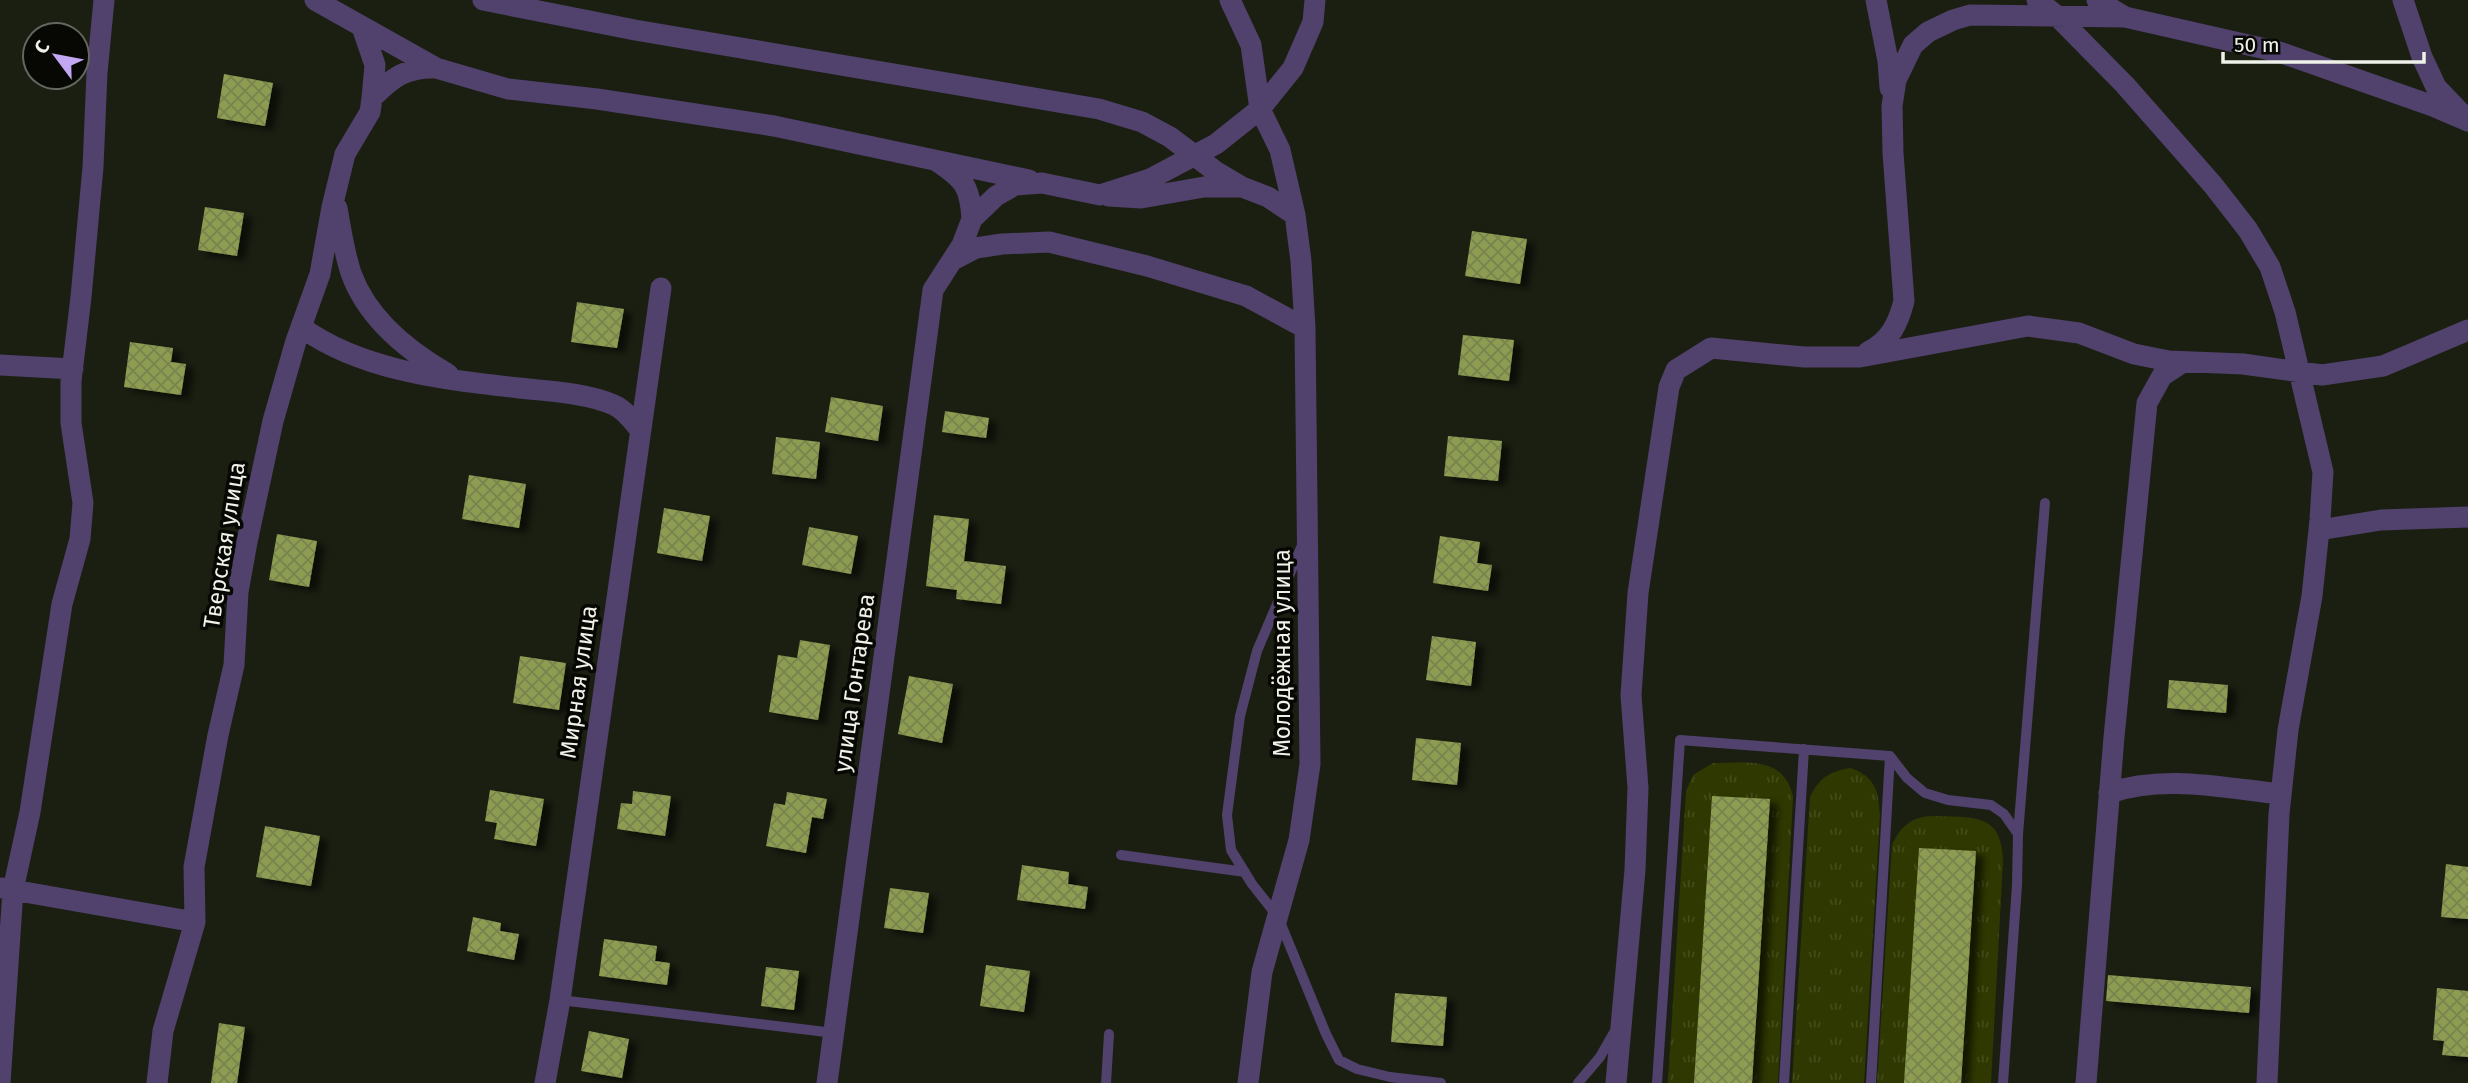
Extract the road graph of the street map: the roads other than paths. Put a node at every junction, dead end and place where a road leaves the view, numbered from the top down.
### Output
1 (104, 0) edge
2 (315, 0) edge
3 (483, 0) edge
4 (1230, 0) edge
5 (1315, 0) edge
6 (1876, 0) edge
7 (2037, 0) edge
8 (2096, 0) edge
9 (2403, 0) edge
10 (2057, 16) junction
11 (2125, 18) junction
12 (362, 27) junction
13 (436, 68) junction
14 (372, 98) junction
15 (1892, 106) junction
16 (1260, 109) junction
17 (2468, 120) edge
18 (1195, 156) junction
19 (933, 158) junction
20 (1042, 183) junction
21 (1241, 187) junction
22 (335, 194) junction
23 (1100, 195) junction
24 (1295, 215) junction
25 (972, 219) junction
26 (951, 261) junction
27 (661, 288) dead end
28 (301, 327) junction
29 (1305, 327) junction
30 (2468, 330) edge
31 (2106, 342) junction
32 (1860, 357) junction
33 (2183, 362) junction
34 (0, 365) edge
35 (73, 369) junction
36 (2300, 372) junction
37 (462, 382) junction
38 (2147, 403) junction
39 (640, 430) junction
40 (2045, 503) dead end
41 (2468, 517) edge
42 (2319, 530) junction
43 (1307, 533) junction
44 (1804, 749) junction
45 (1890, 756) junction
46 (2109, 793) junction
47 (2281, 794) junction
48 (2018, 834) junction
49 (1121, 855) dead end
50 (1245, 872) junction
51 (6, 889) edge
52 (1278, 917) junction
53 (195, 922) junction
54 (560, 1000) junction
55 (1622, 1021) junction
56 (834, 1033) junction
57 (1109, 1034) dead end
58 (0, 1083) edge
59 (157, 1083) edge
60 (545, 1083) edge
61 (827, 1083) edge
62 (1106, 1083) edge
63 (1248, 1083) edge
64 (1441, 1083) edge
65 (1578, 1083) edge
66 (1616, 1083) edge
67 (1657, 1083) edge
68 (1784, 1083) edge
69 (1871, 1083) edge
70 (2003, 1083) edge
71 (2086, 1083) edge
72 (2267, 1083) edge

1 - 35 street
2 - 12 street
3 - 18 street
4 - 16 street, Молодёжная улица
5 - 16 street
6 - 15 street
7 - 10 street
8 - 11 street
9 - 17 street
10 - 11 street
10 - 15 street
10 - 36 street
11 - 17 street
12 - 13 street
12 - 14 street, Тверская улица
13 - 14 street
13 - 19 street
14 - 22 street, Тверская улица
15 - 32 street
16 - 18 street
16 - 24 street, Молодёжная улица
18 - 21 street
18 - 23 street
19 - 20 street
19 - 25 street
20 - 23 street
20 - 25 street
21 - 23 street
21 - 24 street
22 - 28 street, Тверская улица
22 - 37 street
24 - 29 street, Молодёжная улица
25 - 26 street
26 - 29 street
26 - 56 street, улица Гонтарева
27 - 39 street, Мирная улица
28 - 37 street
28 - 53 street, Тверская улица
29 - 43 street, Молодёжная улица
30 - 36 street
31 - 32 street
31 - 33 street
31 - 38 street
32 - 55 street
33 - 36 street
33 - 38 street
34 - 35 street
35 - 51 street
36 - 42 street
37 - 39 street
38 - 46 street
39 - 54 street, Мирная улица
40 - 48 lane
41 - 42 street
42 - 47 street
43 - 50 lane
43 - 52 street, Молодёжная улица
44 - 45 lane
44 - 67 lane
44 - 68 lane
45 - 48 lane
45 - 69 lane
46 - 47 street
46 - 71 street
47 - 72 street
48 - 70 lane
49 - 50 lane
50 - 52 lane
51 - 53 street
51 - 58 street
52 - 63 street, Молодёжная улица
52 - 64 lane
53 - 59 street, Тверская улица
54 - 56 lane
54 - 60 street, Мирная улица
55 - 65 lane
55 - 66 street
56 - 61 street, улица Гонтарева
57 - 62 lane

